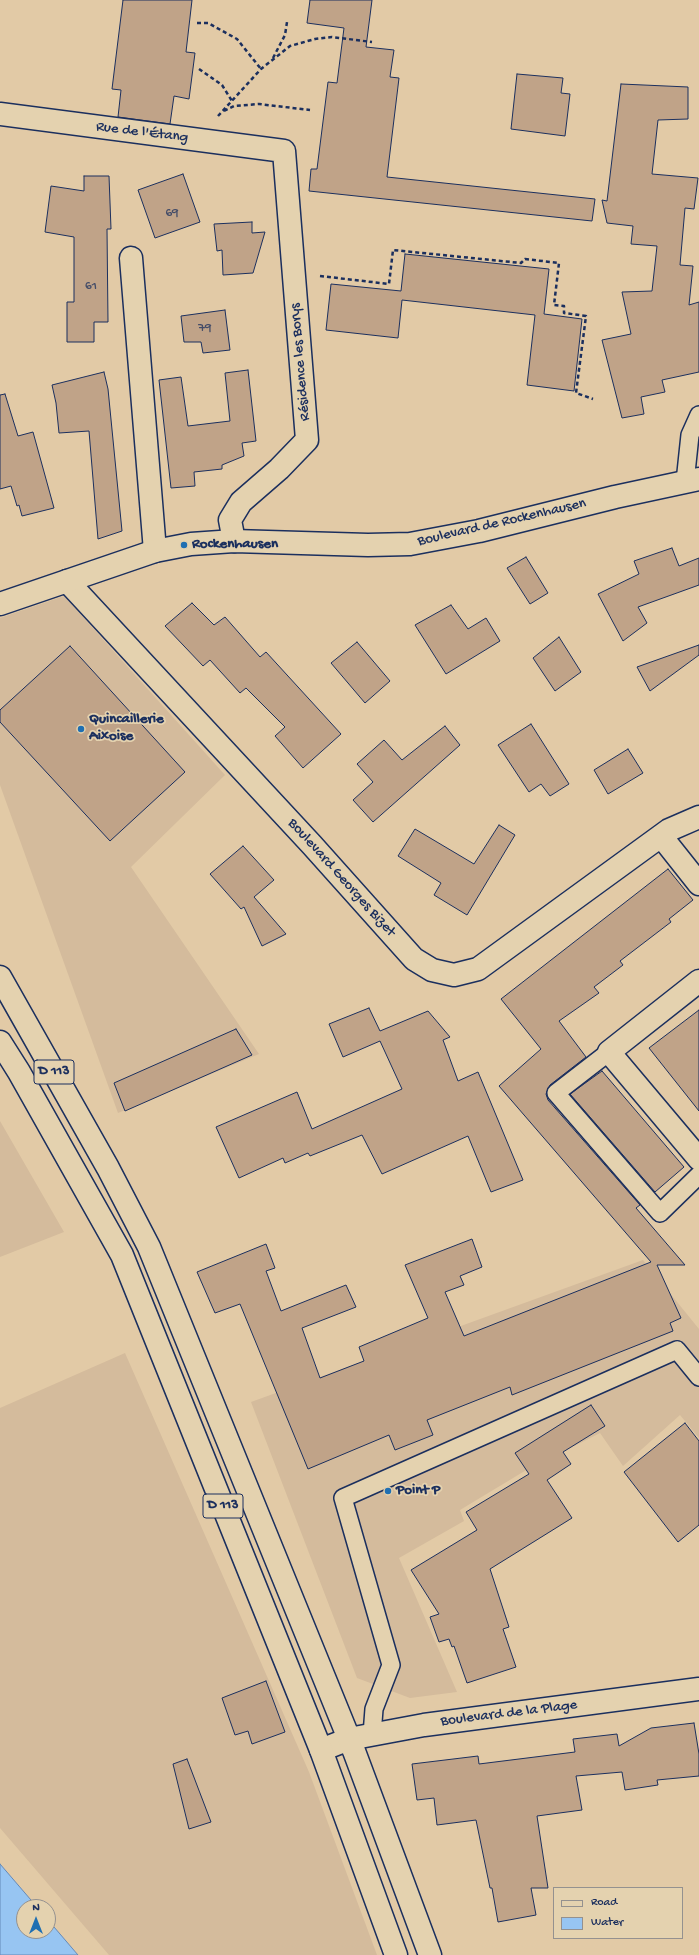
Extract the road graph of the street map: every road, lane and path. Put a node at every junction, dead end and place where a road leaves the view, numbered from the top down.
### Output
1 (287, 22) dead end
2 (197, 23) dead end
3 (372, 42) dead end
4 (272, 61) junction
5 (199, 69) dead end
6 (261, 69) junction
7 (232, 101) junction
8 (310, 110) dead end
9 (222, 112) junction
10 (0, 114) edge
11 (201, 141) junction
12 (284, 151) joint
13 (131, 258) dead end
14 (294, 273) junction
15 (594, 399) dead end
16 (699, 414) edge
17 (692, 481) edge
18 (234, 541) junction
19 (155, 551) junction
20 (67, 581) junction
21 (0, 604) edge
22 (699, 816) edge
23 (661, 836) junction
24 (699, 884) edge
25 (0, 977) edge
26 (699, 981) edge
27 (0, 1042) edge
28 (609, 1052) junction
29 (699, 1159) edge
30 (699, 1175) edge
31 (699, 1377) edge
32 (699, 1689) edge
33 (372, 1735) junction
34 (349, 1739) junction
35 (321, 1750) junction
36 (396, 1955) edge
37 (430, 1955) edge

1 - 4 path
2 - 6 path
3 - 4 path
4 - 6 path
5 - 7 path
6 - 7 path
7 - 9 path
8 - 9 path
9 - 11 path
10 - 11 street, Rue de l'Étang
11 - 12 street, Rue de l'Étang
12 - 14 street, Résidence les Borys
13 - 19 street
14 - 15 path
14 - 18 street, Résidence les Borys
16 - 17 lane
17 - 18 street, Boulevard de Rockenhausen
18 - 19 street, Boulevard de Rockenhausen
19 - 20 street, Boulevard de Rockenhausen
20 - 21 street, Boulevard de Rockenhausen
20 - 23 street, Boulevard Georges Bizet
22 - 23 street, Boulevard Georges Bizet
23 - 24 street
25 - 34 street, D 113
26 - 28 street
27 - 35 street, D 113
28 - 29 street
28 - 30 lane
31 - 33 lane
32 - 33 street, Boulevard de la Plage
33 - 34 street, Boulevard de la Plage
34 - 35 street, Boulevard de la Plage
34 - 37 street, D 113
35 - 36 street, D 113

